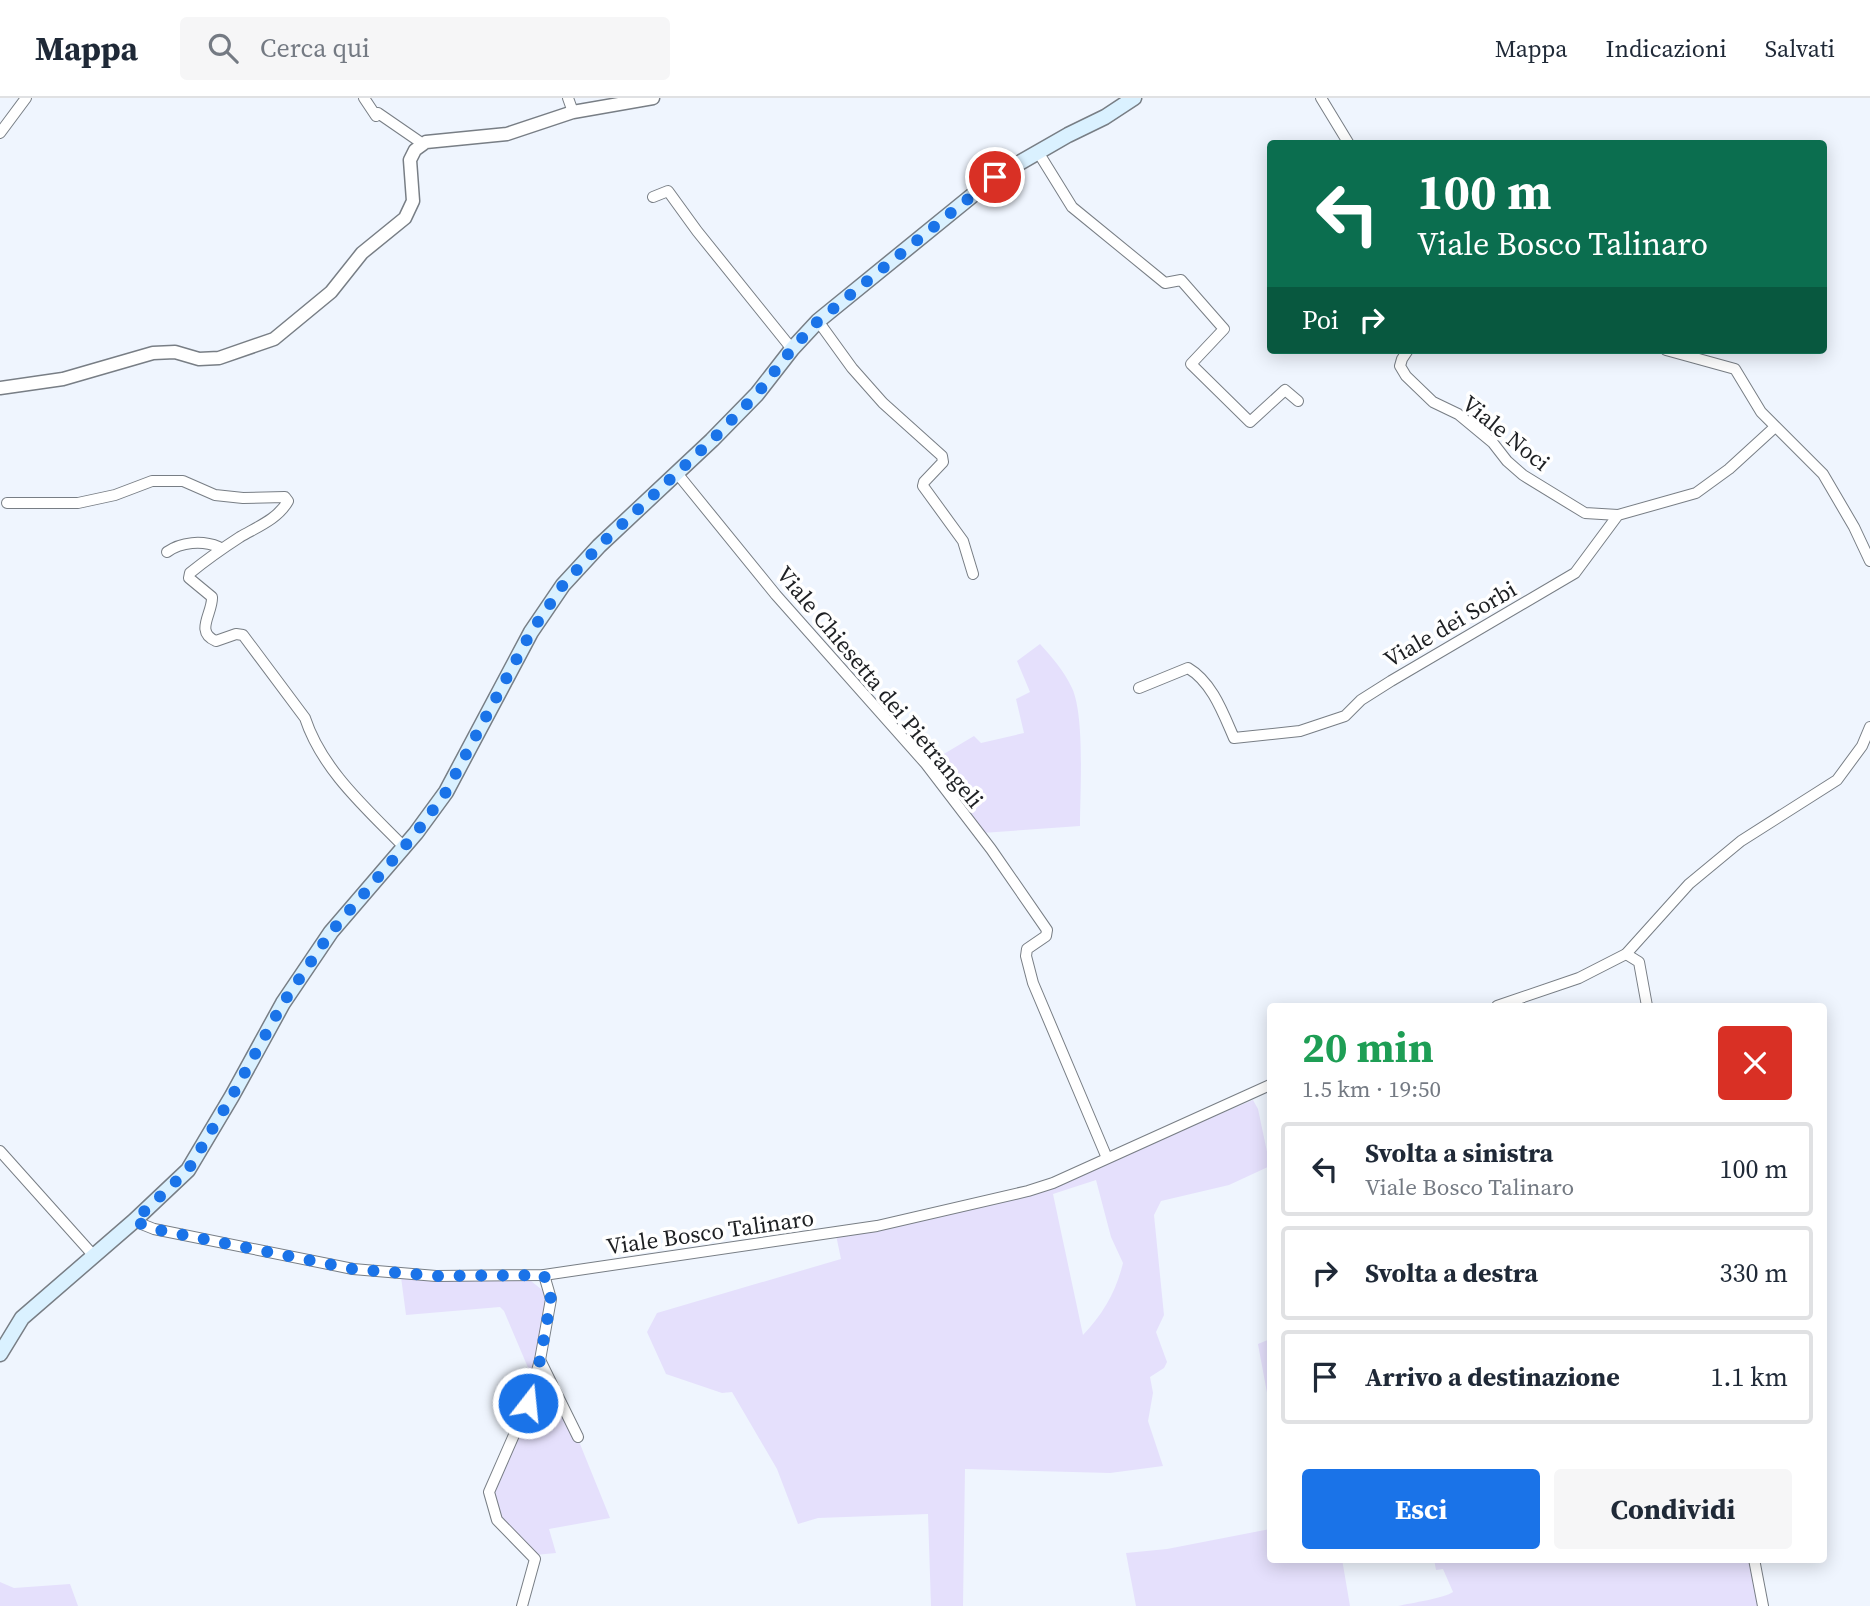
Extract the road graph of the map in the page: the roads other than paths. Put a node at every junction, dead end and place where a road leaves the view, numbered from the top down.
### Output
1 (26, 98) edge
2 (364, 98) edge
3 (568, 98) edge
4 (653, 98) edge
5 (1134, 98) edge
6 (1321, 98) edge
7 (573, 112) junction
8 (0, 134) edge
9 (1347, 140) edge
10 (423, 144) junction
11 (1038, 152) junction
12 (653, 197) dead end
13 (818, 321) junction
14 (792, 349) junction
15 (1405, 354) edge
16 (1681, 354) edge
17 (0, 388) edge
18 (1298, 401) dead end
19 (1775, 427) junction
20 (676, 472) junction
21 (7, 503) dead end
22 (1618, 515) junction
23 (167, 552) dead end
24 (217, 552) junction
25 (1870, 561) edge
26 (973, 574) dead end
27 (1139, 688) dead end
28 (1870, 727) edge
29 (404, 847) junction
30 (1626, 954) junction
31 (1506, 1003) edge
32 (1646, 1003) edge
33 (1267, 1086) edge
34 (0, 1151) edge
35 (1107, 1158) junction
36 (134, 1221) junction
37 (94, 1256) junction
38 (544, 1275) junction
39 (0, 1354) edge
40 (540, 1360) junction
41 (578, 1437) dead end
42 (1755, 1563) edge
43 (522, 1606) edge
44 (1763, 1606) edge

1 - 8 street
2 - 10 street
3 - 7 street
4 - 7 street
5 - 11 main road
6 - 9 street
7 - 10 street
10 - 17 street
11 - 13 main road
11 - 18 street
12 - 14 street
13 - 14 main road
13 - 26 street
14 - 20 main road
15 - 22 street, Viale Noci
16 - 19 street
19 - 22 street
19 - 25 street
20 - 29 main road
20 - 35 street, Viale Chiesetta dei Pietrangeli
21 - 24 street
22 - 27 street, Viale dei Sorbi
23 - 24 street
24 - 29 street
28 - 30 street
29 - 36 main road
30 - 31 street
30 - 32 street
33 - 35 street, Viale Bosco Talinaro
34 - 37 street
35 - 38 street, Viale Bosco Talinaro
36 - 37 main road
36 - 38 street, Viale Bosco Talinaro
37 - 39 main road
38 - 40 street
40 - 41 street
40 - 43 street
42 - 44 street

